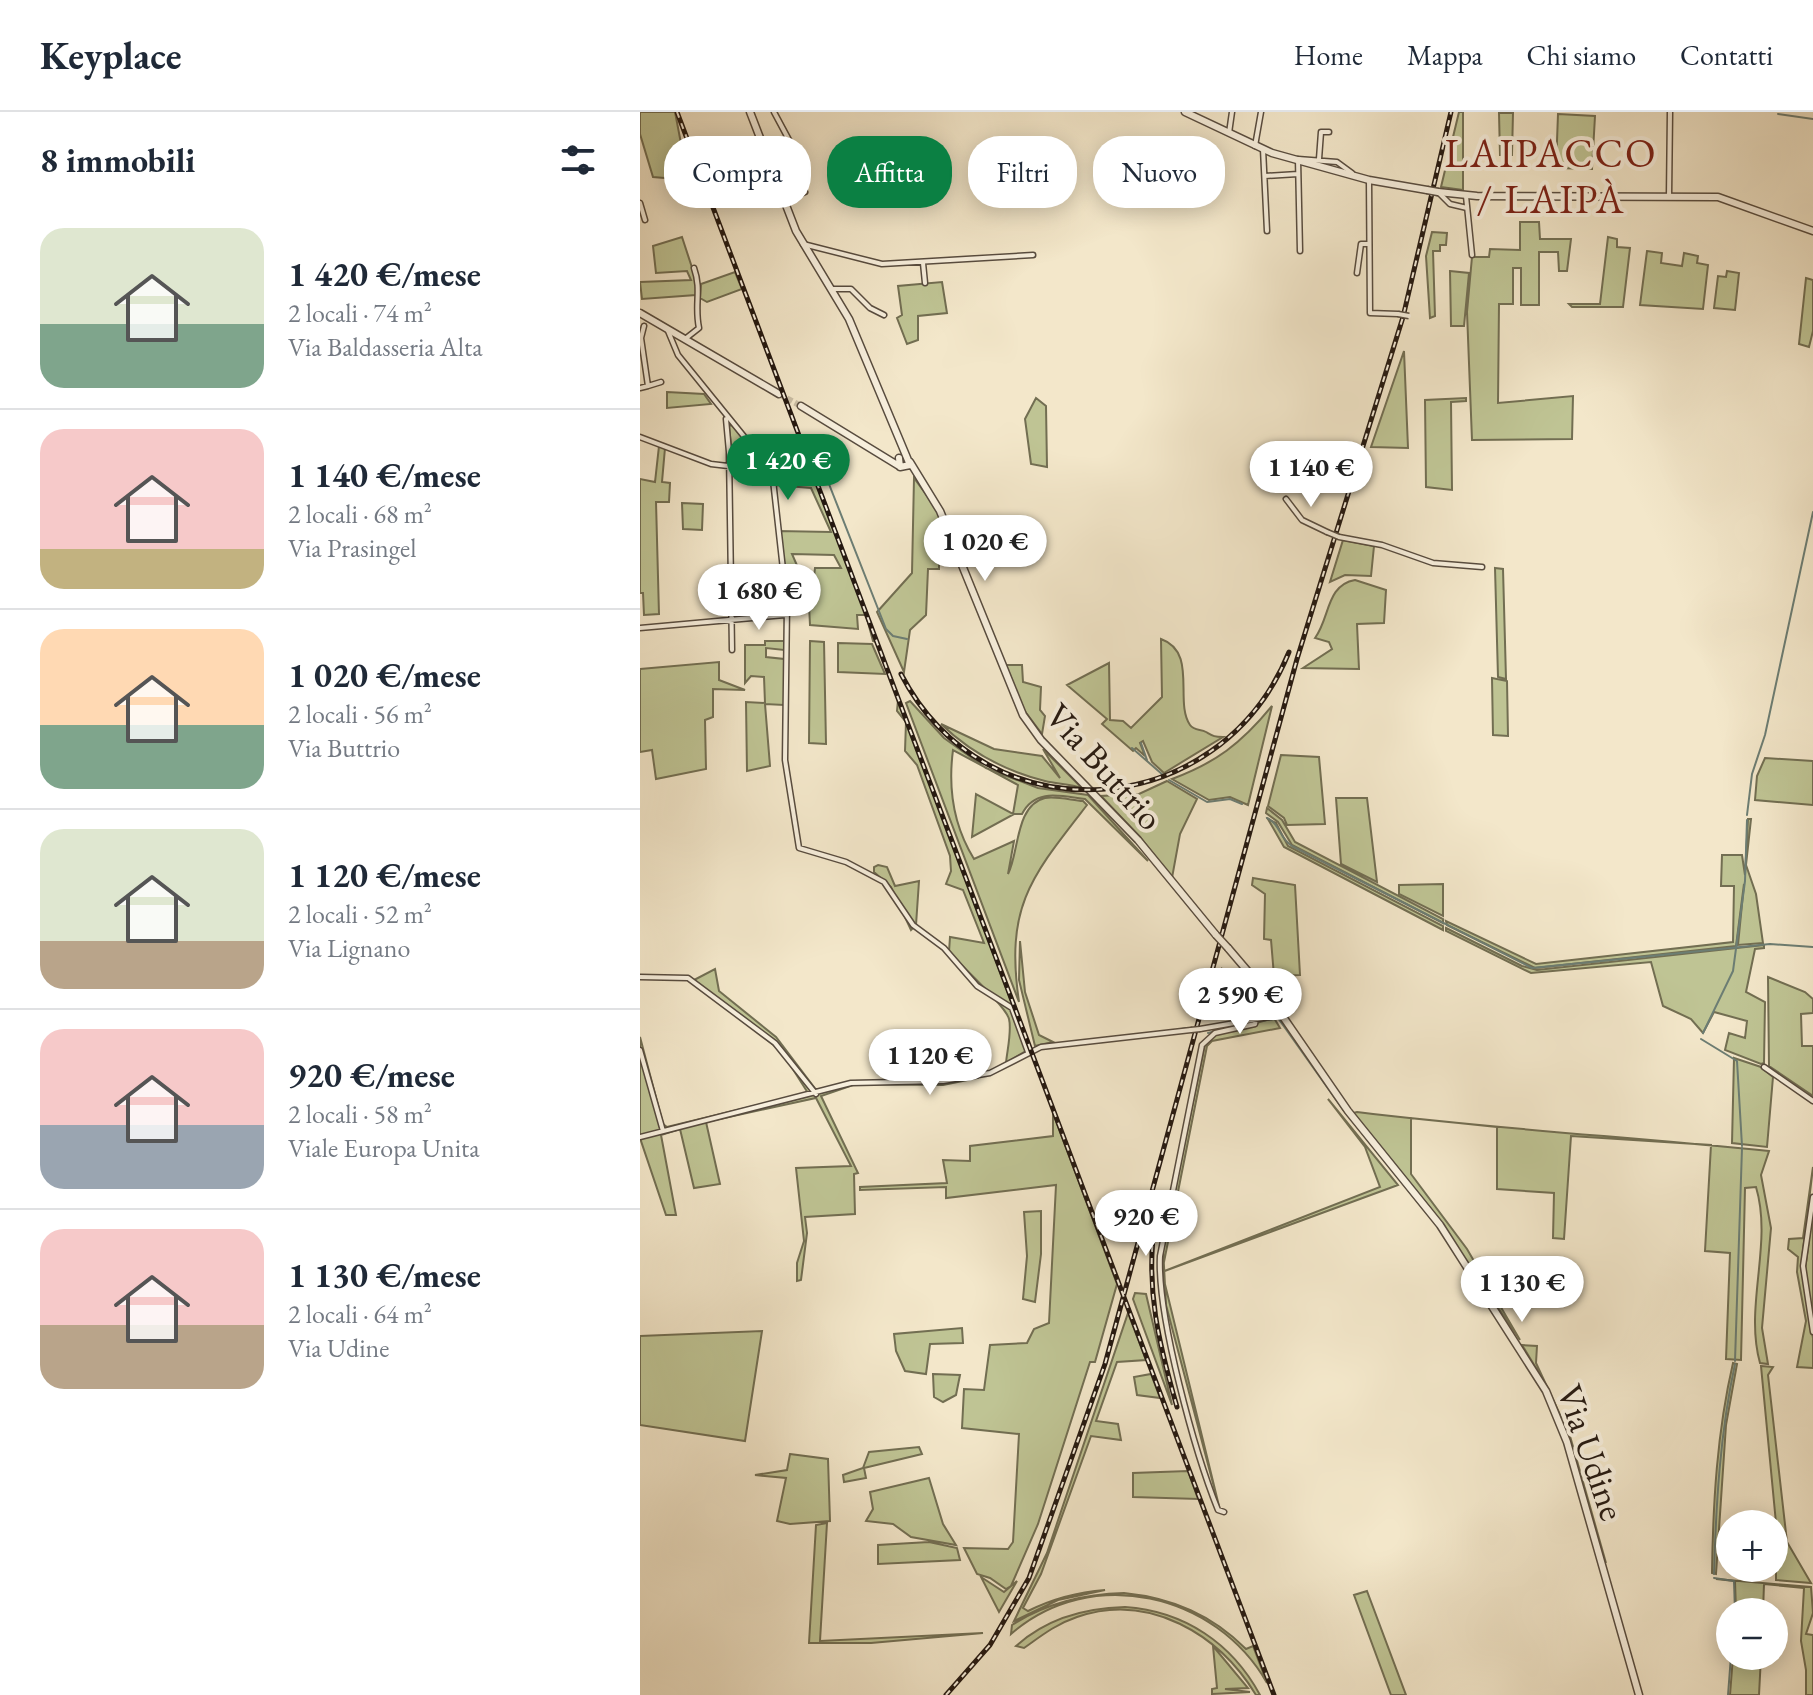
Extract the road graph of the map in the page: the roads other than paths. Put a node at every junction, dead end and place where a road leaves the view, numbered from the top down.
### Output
1 (750, 112) edge
2 (774, 112) edge
3 (1185, 112) edge
4 (1232, 112) edge
5 (1261, 112) edge
6 (1670, 112) edge
7 (1329, 132) dead end
8 (1229, 133) junction
9 (759, 136) edge
10 (787, 136) edge
11 (1255, 146) junction
12 (1263, 149) junction
13 (1298, 159) junction
14 (1319, 159) junction
15 (1352, 173) junction
16 (1298, 174) junction
17 (1265, 176) junction
18 (1369, 180) junction
19 (1438, 192) junction
20 (1466, 196) junction
21 (1669, 197) junction
22 (640, 203) edge
23 (787, 208) edge
24 (1467, 208) junction
25 (645, 220) dead end
26 (1267, 231) dead end
27 (1813, 231) edge
28 (803, 244) junction
29 (1368, 244) junction
30 (1300, 251) dead end
31 (1033, 255) dead end
32 (1472, 255) dead end
33 (923, 263) junction
34 (694, 268) dead end
35 (1357, 273) dead end
36 (925, 283) dead end
37 (831, 289) junction
38 (884, 315) dead end
39 (645, 316) edge
40 (1411, 317) dead end
41 (667, 329) junction
42 (685, 339) junction
43 (661, 382) dead end
44 (648, 386) junction
45 (640, 388) edge
46 (779, 394) tunnel mouth
47 (801, 406) tunnel mouth
48 (725, 417) junction
49 (640, 437) edge
50 (903, 461) junction
51 (729, 469) junction
52 (772, 471) junction
53 (1286, 499) dead end
54 (1482, 567) dead end
55 (786, 615) junction
56 (730, 620) junction
57 (640, 628) edge
58 (732, 650) dead end
59 (640, 977) edge
60 (1282, 1015) junction
61 (1256, 1019) junction
62 (640, 1050) edge
63 (1028, 1052) junction
64 (1764, 1067) dead end
65 (816, 1094) junction
66 (1813, 1101) edge
67 (663, 1131) junction
68 (640, 1137) edge
69 (1813, 1197) edge
70 (1813, 1332) edge
71 (1224, 1512) dead end
72 (1639, 1695) edge

1 - 9 street, Via Buttrio
2 - 10 street
3 - 8 street
4 - 8 street
5 - 11 street
6 - 21 street
7 - 14 street
8 - 11 street
11 - 12 street
12 - 13 street
12 - 17 street
13 - 14 street
13 - 15 street
13 - 16 street
14 - 15 street
15 - 18 street
16 - 17 street
16 - 30 street
17 - 26 street
18 - 19 street, bridge
18 - 29 street
19 - 20 street
19 - 24 street
20 - 21 street
20 - 24 street
21 - 27 street
22 - 25 street
23 - 28 street, Via Buttrio
24 - 32 street
28 - 33 street
28 - 37 street, Via Buttrio
29 - 35 street
29 - 40 street, bridge
31 - 33 street
33 - 36 street
34 - 42 street
37 - 38 street
37 - 50 street, Via Buttrio
39 - 41 street
39 - 44 street
41 - 42 street
41 - 48 street
42 - 46 street
43 - 44 street
44 - 45 street
47 - 50 street
48 - 51 street
48 - 52 street
49 - 51 street
50 - 60 street, Via Buttrio, bridge
51 - 52 street
51 - 56 street
52 - 55 street
53 - 54 street, bridge
55 - 56 street
55 - 63 street
56 - 57 street
56 - 58 street
59 - 65 street
60 - 61 street
60 - 72 street, Via Udine
61 - 63 street, bridge
61 - 71 street
62 - 67 street
63 - 65 street
64 - 66 street
65 - 67 street
67 - 68 street
69 - 70 street

